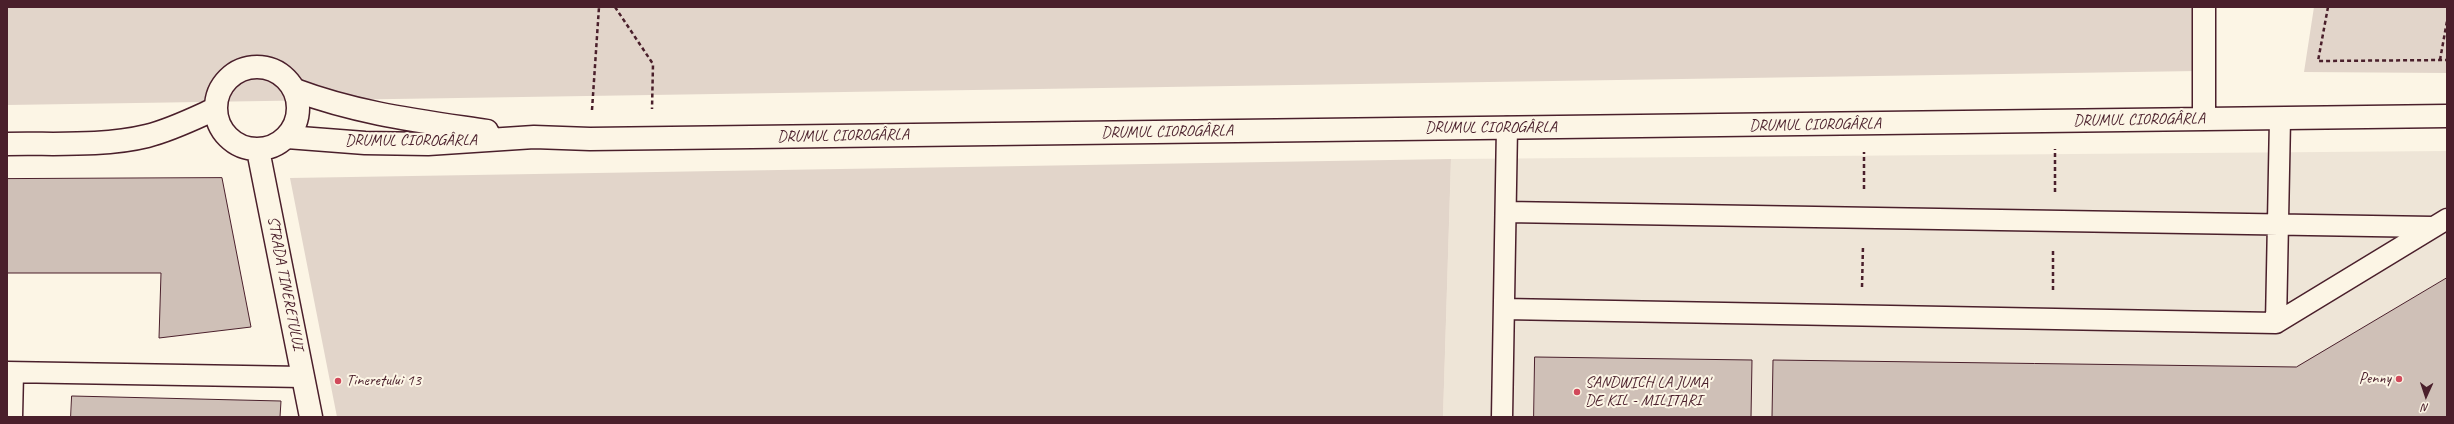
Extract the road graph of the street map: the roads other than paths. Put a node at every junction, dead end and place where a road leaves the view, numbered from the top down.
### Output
1 (2204, 7) edge
2 (295, 90) junction
3 (215, 109) junction
4 (2447, 116) edge
5 (2204, 119) junction
6 (2280, 119) junction
7 (1507, 127) junction
8 (287, 137) junction
9 (534, 138) junction
10 (7, 144) edge
11 (258, 150) junction
12 (1506, 212) junction
13 (2440, 223) edge
14 (2277, 226) junction
15 (1504, 309) junction
16 (2276, 323) junction
17 (10, 373) edge
18 (303, 377) junction
19 (12, 417) edge
20 (311, 417) edge
21 (1502, 417) edge

1 - 5 street
2 - 3 street
2 - 8 street
2 - 9 street, DRUMUL CIOROGÂRLA
3 - 10 street
3 - 11 street
4 - 6 street, DRUMUL CIOROGÂRLA
5 - 6 street, DRUMUL CIOROGÂRLA
5 - 7 street, DRUMUL CIOROGÂRLA
6 - 14 lane
7 - 9 street, DRUMUL CIOROGÂRLA
7 - 12 lane
8 - 9 street, DRUMUL CIOROGÂRLA
8 - 11 street
11 - 18 street, STRADA TINERETULUI
12 - 14 lane
12 - 15 lane
13 - 14 lane
13 - 16 lane
14 - 16 lane
15 - 16 lane
15 - 21 lane
17 - 18 lane
17 - 19 lane
18 - 20 street, STRADA TINERETULUI

